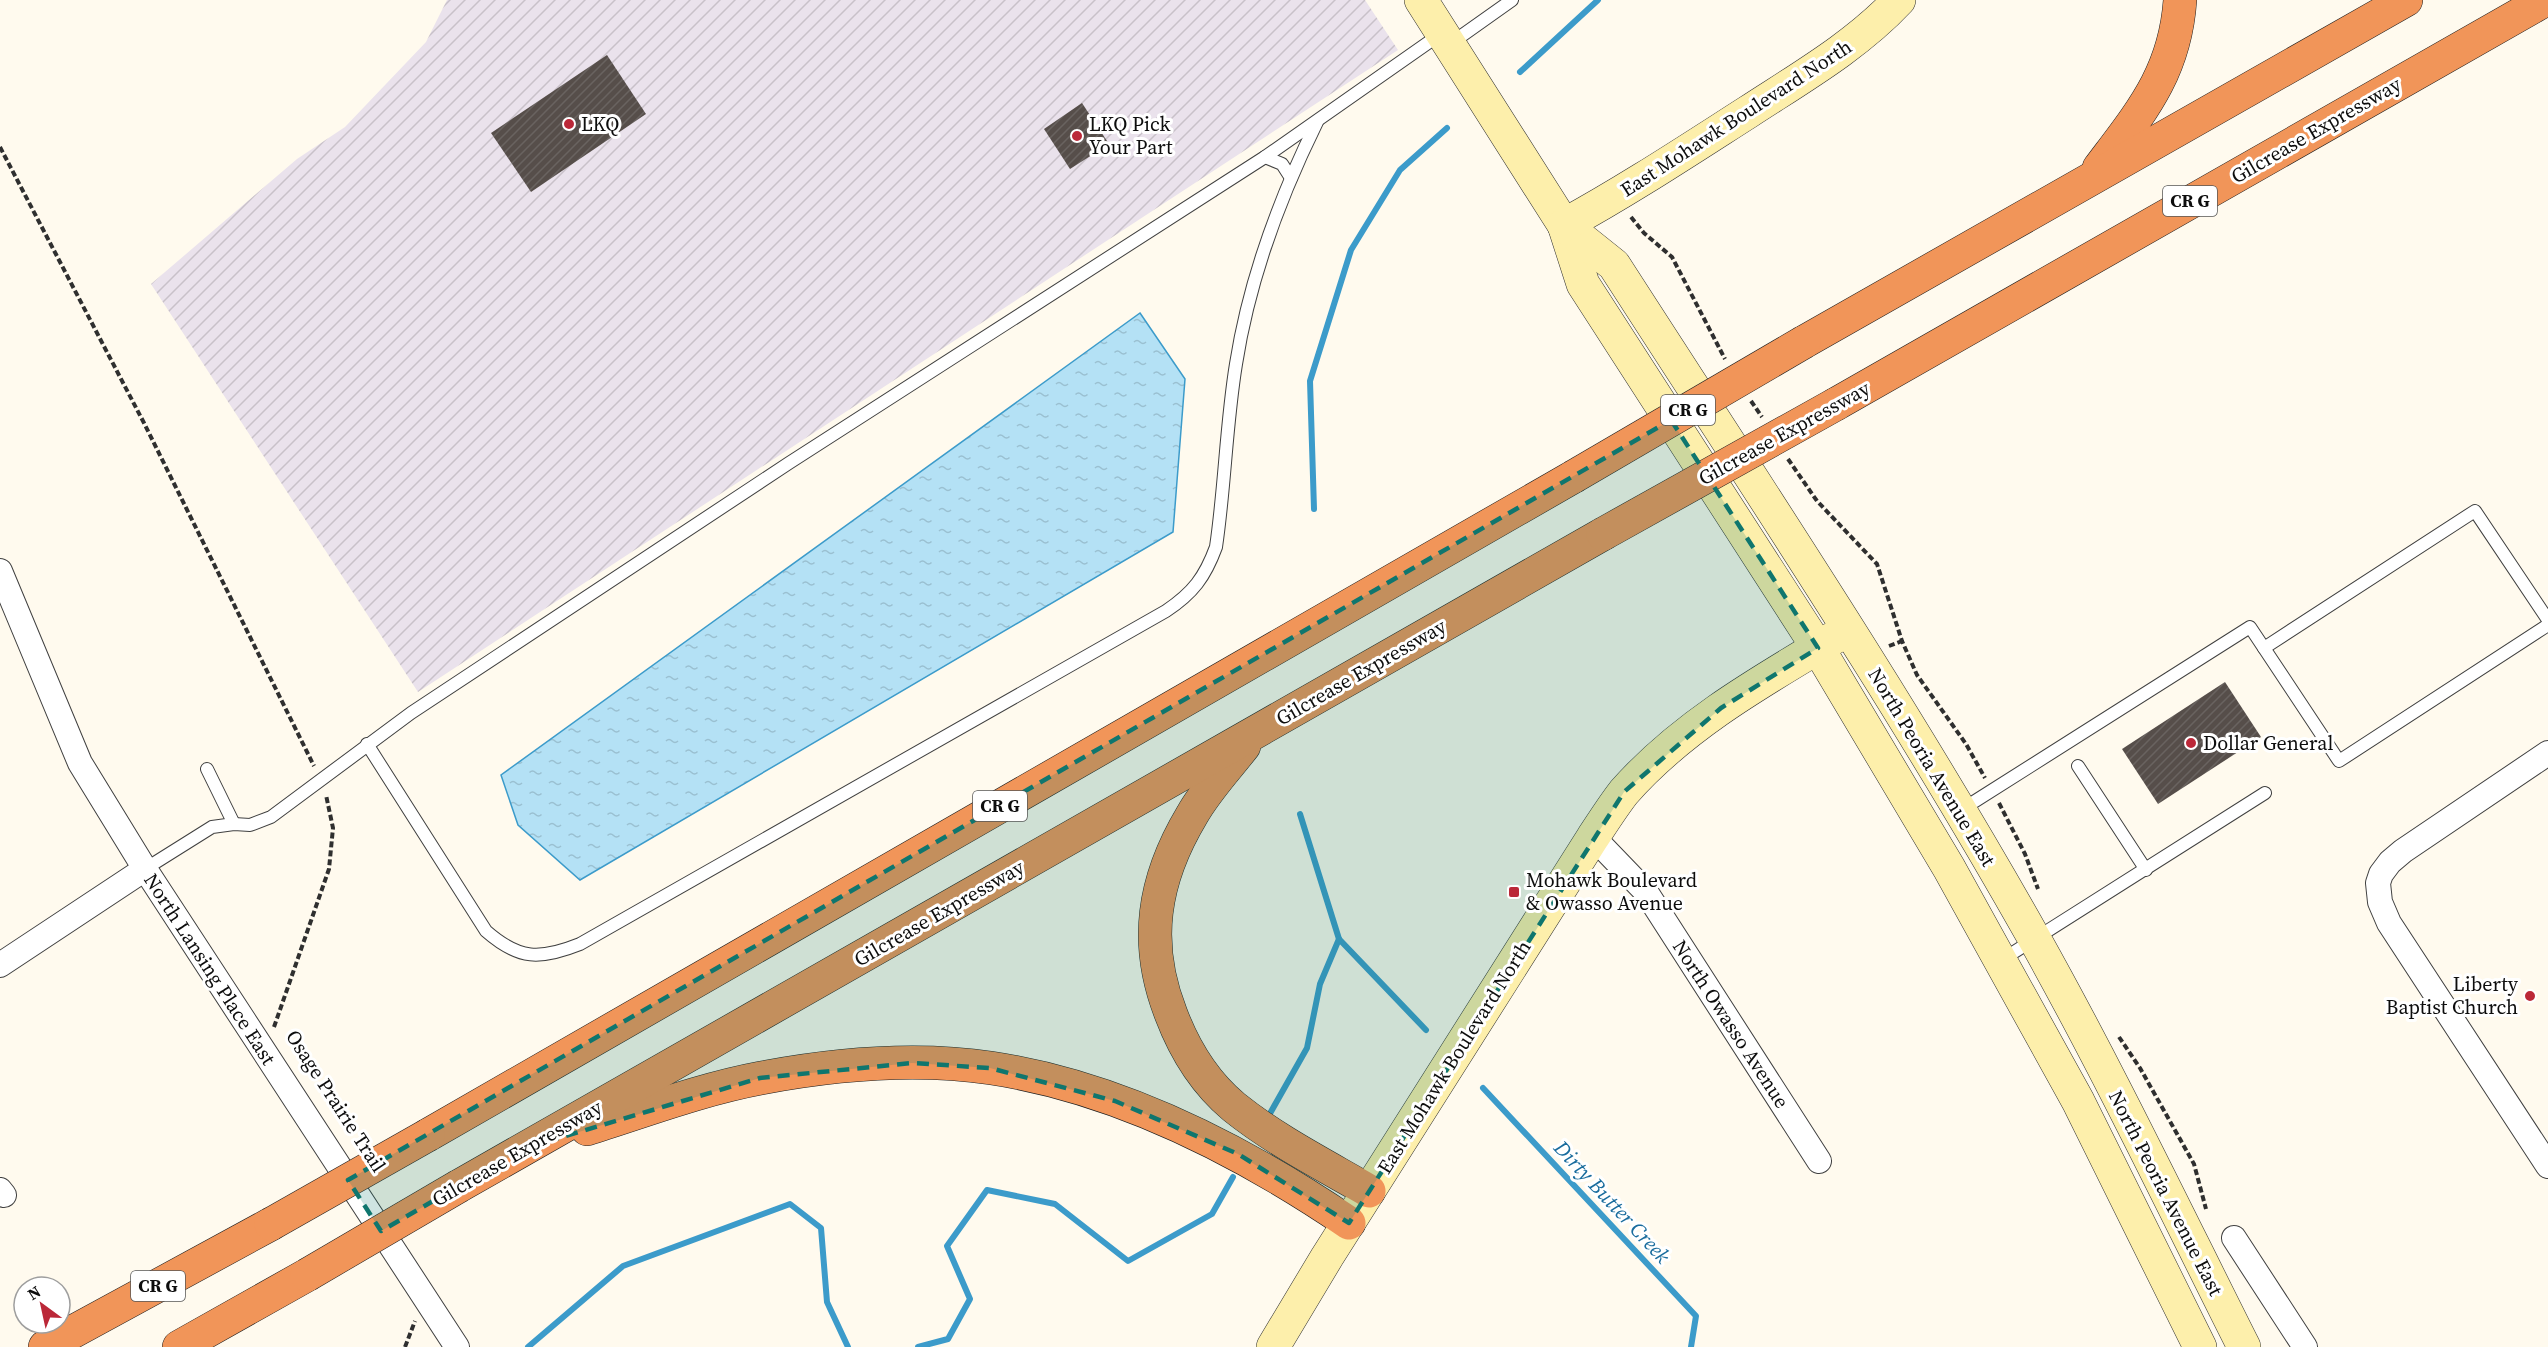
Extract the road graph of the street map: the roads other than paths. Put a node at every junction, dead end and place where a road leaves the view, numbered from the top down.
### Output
1 (1421, 0) edge
2 (1512, 0) edge
3 (1899, 0) edge
4 (2180, 0) edge
5 (2406, 0) edge
6 (2545, 0) edge
7 (1446, 39) junction
8 (1318, 120) junction
9 (1265, 157) junction
10 (1291, 178) junction
11 (2090, 180) junction
12 (1564, 225) junction
13 (0, 571) edge
14 (2548, 620) edge
15 (2548, 625) edge
16 (1849, 629) junction
17 (1818, 648) junction
18 (2264, 648) junction
19 (1252, 735) junction
20 (367, 744) junction
21 (2548, 753) edge
22 (2078, 766) dead end
23 (207, 769) dead end
24 (2265, 793) dead end
25 (1960, 811) junction
26 (234, 824) junction
27 (1593, 837) junction
28 (145, 869) junction
29 (2146, 870) junction
30 (2035, 940) junction
31 (2000, 961) junction
32 (0, 965) edge
33 (525, 1148) junction
34 (1819, 1161) dead end
35 (2548, 1166) edge
36 (1369, 1191) junction
37 (1349, 1223) junction
38 (2234, 1238) dead end
39 (45, 1347) edge
40 (179, 1347) edge
41 (457, 1347) edge
42 (1273, 1347) edge
43 (2200, 1347) edge
44 (2244, 1347) edge
45 (2306, 1347) edge

1 - 7 main road, North Peoria Avenue East
2 - 7 lane
3 - 12 main road, East Mohawk Boulevard North
4 - 11 highway
5 - 11 highway, CR G
6 - 19 highway, Gilcrease Expressway / CR G, bridge
7 - 8 lane
7 - 12 main road, North Peoria Avenue East
8 - 9 lane
8 - 10 lane
9 - 10 lane
9 - 20 lane
10 - 20 lane
11 - 39 highway, CR G, bridge
12 - 16 main road, North Peoria Avenue East
12 - 17 main road, North Peoria Avenue East
13 - 28 street, North Lansing Place East
14 - 18 lane
15 - 18 lane
16 - 17 main road, East Mohawk Boulevard North
16 - 25 main road, North Peoria Avenue East
17 - 27 main road, East Mohawk Boulevard North
17 - 31 main road, North Peoria Avenue East
18 - 25 lane
19 - 33 highway, Gilcrease Expressway / CR G
19 - 36 highway
20 - 26 lane
21 - 35 street
22 - 29 lane
23 - 26 lane
24 - 29 lane
25 - 30 main road, North Peoria Avenue East
26 - 28 lane
27 - 34 street, North Owasso Avenue
27 - 36 main road, East Mohawk Boulevard North
28 - 32 street
28 - 41 street, North Lansing Place East
29 - 30 lane
30 - 31 lane
30 - 44 main road, North Peoria Avenue East
31 - 43 main road, North Peoria Avenue East
33 - 37 highway
33 - 40 highway, Gilcrease Expressway / CR G, bridge
36 - 37 main road, East Mohawk Boulevard North
37 - 42 main road, East Mohawk Boulevard North
38 - 45 street, North Peoria Avenue East

